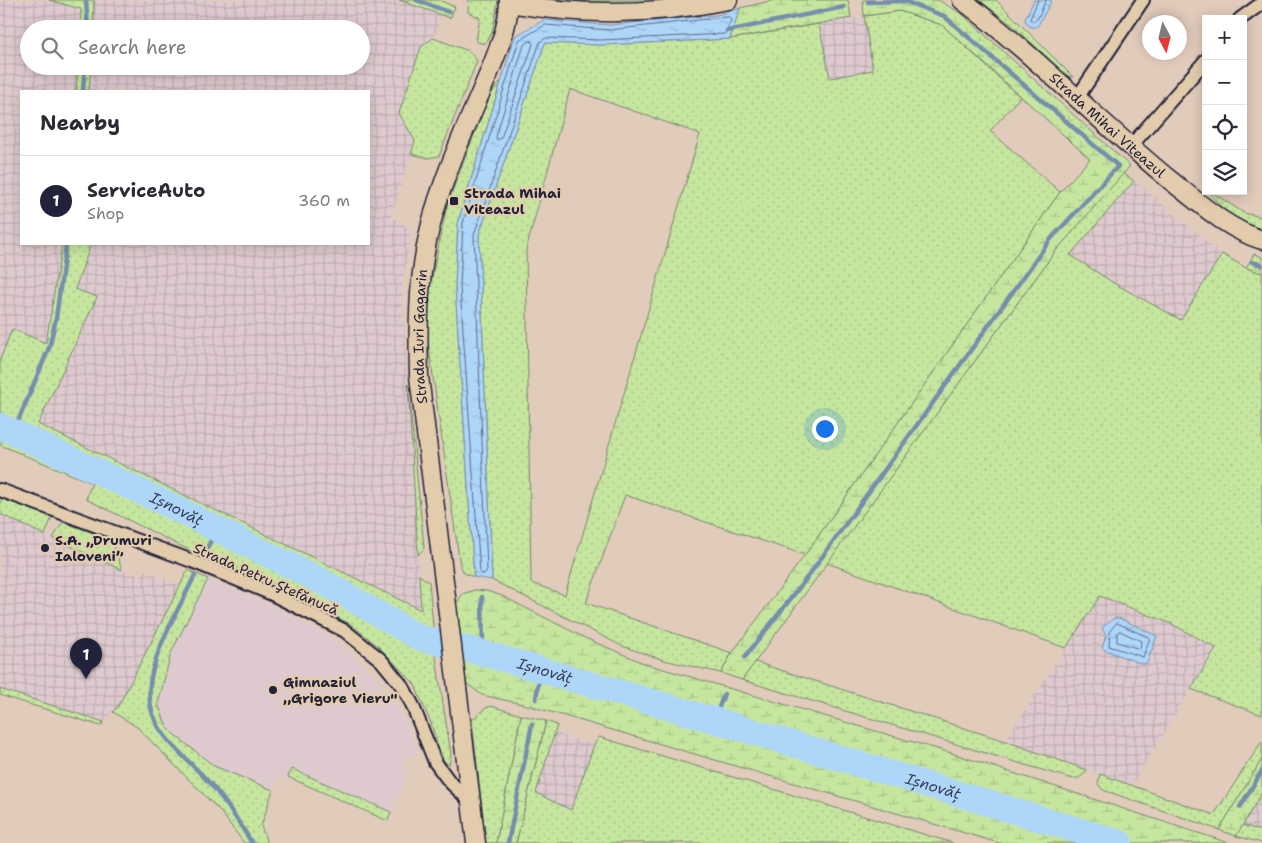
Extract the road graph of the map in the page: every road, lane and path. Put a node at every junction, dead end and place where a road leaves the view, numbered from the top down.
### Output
1 (728, 0) edge
2 (962, 0) edge
3 (1144, 0) edge
4 (509, 2) edge
5 (1262, 2) edge
6 (1245, 15) edge
7 (1202, 65) edge
8 (1077, 98) junction
9 (1130, 147) junction
10 (1262, 240) edge
11 (0, 490) edge
12 (471, 802) junction
13 (476, 843) edge

1 - 4 main road
2 - 8 main road, Strada Mihai Viteazul
3 - 8 street
4 - 12 main road, Strada Iuri Gagarin
5 - 6 street
7 - 9 street
8 - 9 main road, Strada Mihai Viteazul
9 - 10 main road, Strada Mihai Viteazul
11 - 12 street, Strada Petru Ştefănucă
12 - 13 main road, Strada Iuri Gagarin

